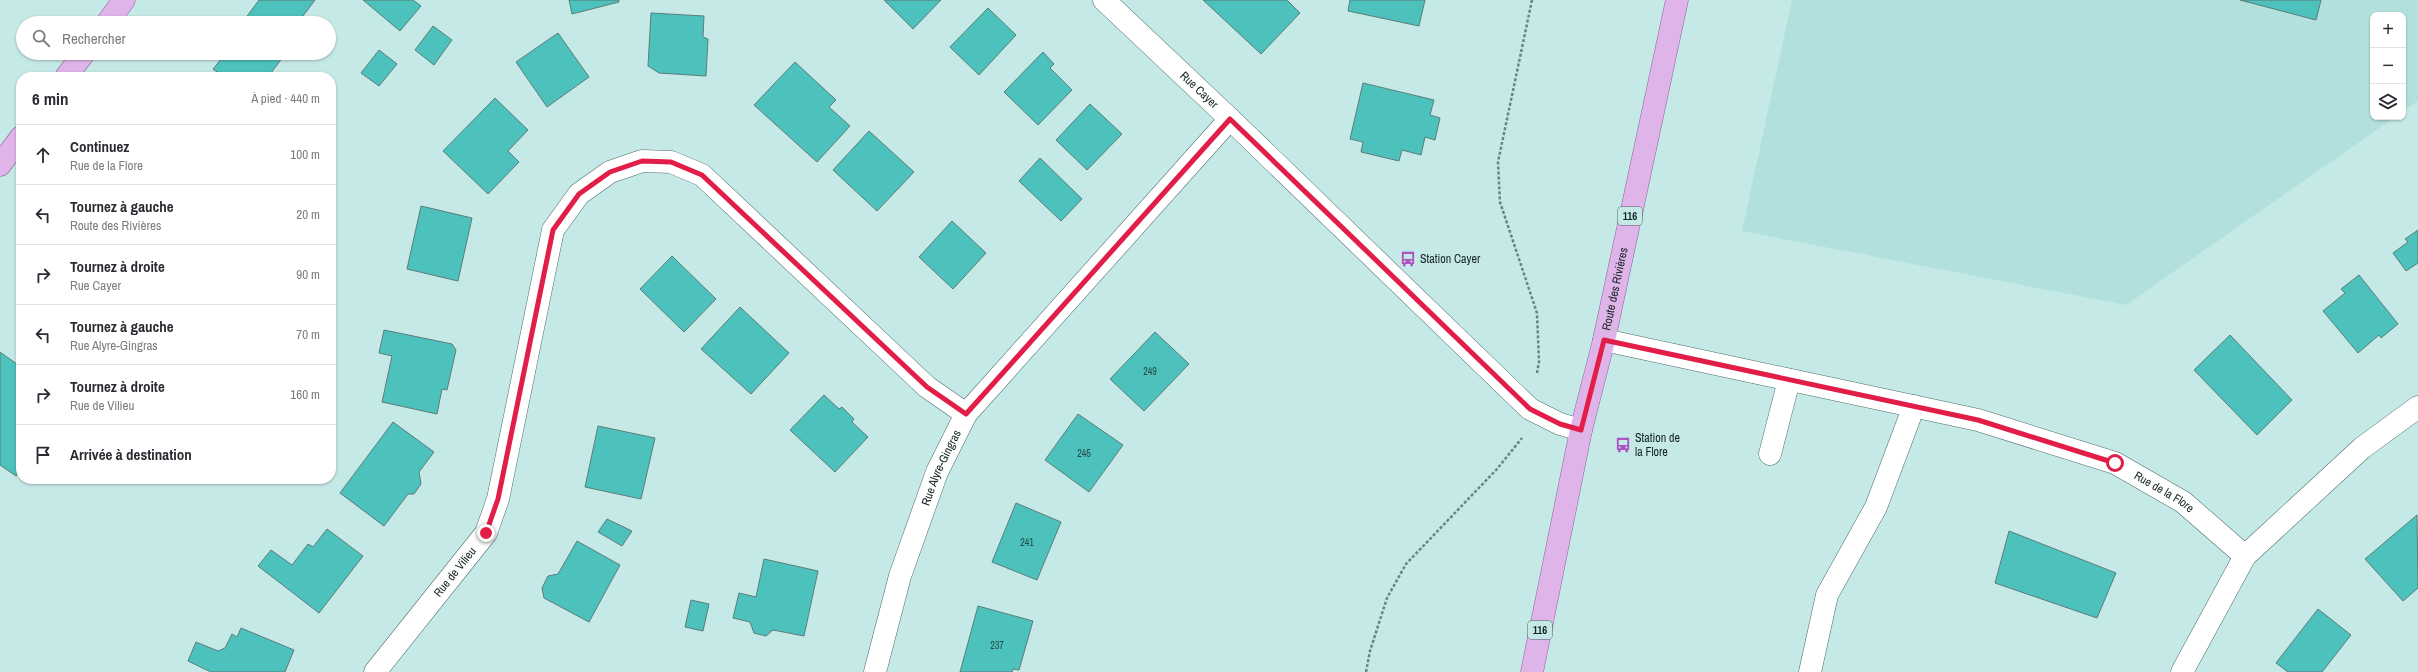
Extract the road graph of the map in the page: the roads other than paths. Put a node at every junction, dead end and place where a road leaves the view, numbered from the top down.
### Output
1 (124, 0) edge
2 (1104, 0) edge
3 (1677, 0) edge
4 (112, 16) edge
5 (79, 60) edge
6 (70, 72) edge
7 (1230, 119) junction
8 (16, 144) edge
9 (0, 165) edge
10 (1604, 340) junction
11 (1789, 380) junction
12 (1914, 406) junction
13 (2418, 407) edge
14 (966, 414) junction
15 (1581, 430) junction
16 (1770, 454) dead end
17 (2245, 556) junction
18 (375, 672) edge
19 (875, 672) edge
20 (1532, 672) edge
21 (1810, 672) edge
22 (2182, 672) edge

1 - 4 main road
2 - 7 street, Rue Cayer
3 - 10 main road, Route des Rivières / 116
5 - 6 main road
7 - 14 street, Rue Alyre-Gingras
7 - 15 street, Rue Cayer
8 - 9 main road
10 - 11 street, Rue de la Flore
10 - 15 main road, Route des Rivières / 116
11 - 12 street, Rue de la Flore
11 - 16 street
12 - 17 street, Rue de la Flore
12 - 21 street
13 - 17 street
14 - 18 street, Rue de Vilieu
14 - 19 street, Rue Alyre-Gingras
15 - 20 main road, Route des Rivières / 116
17 - 22 street

